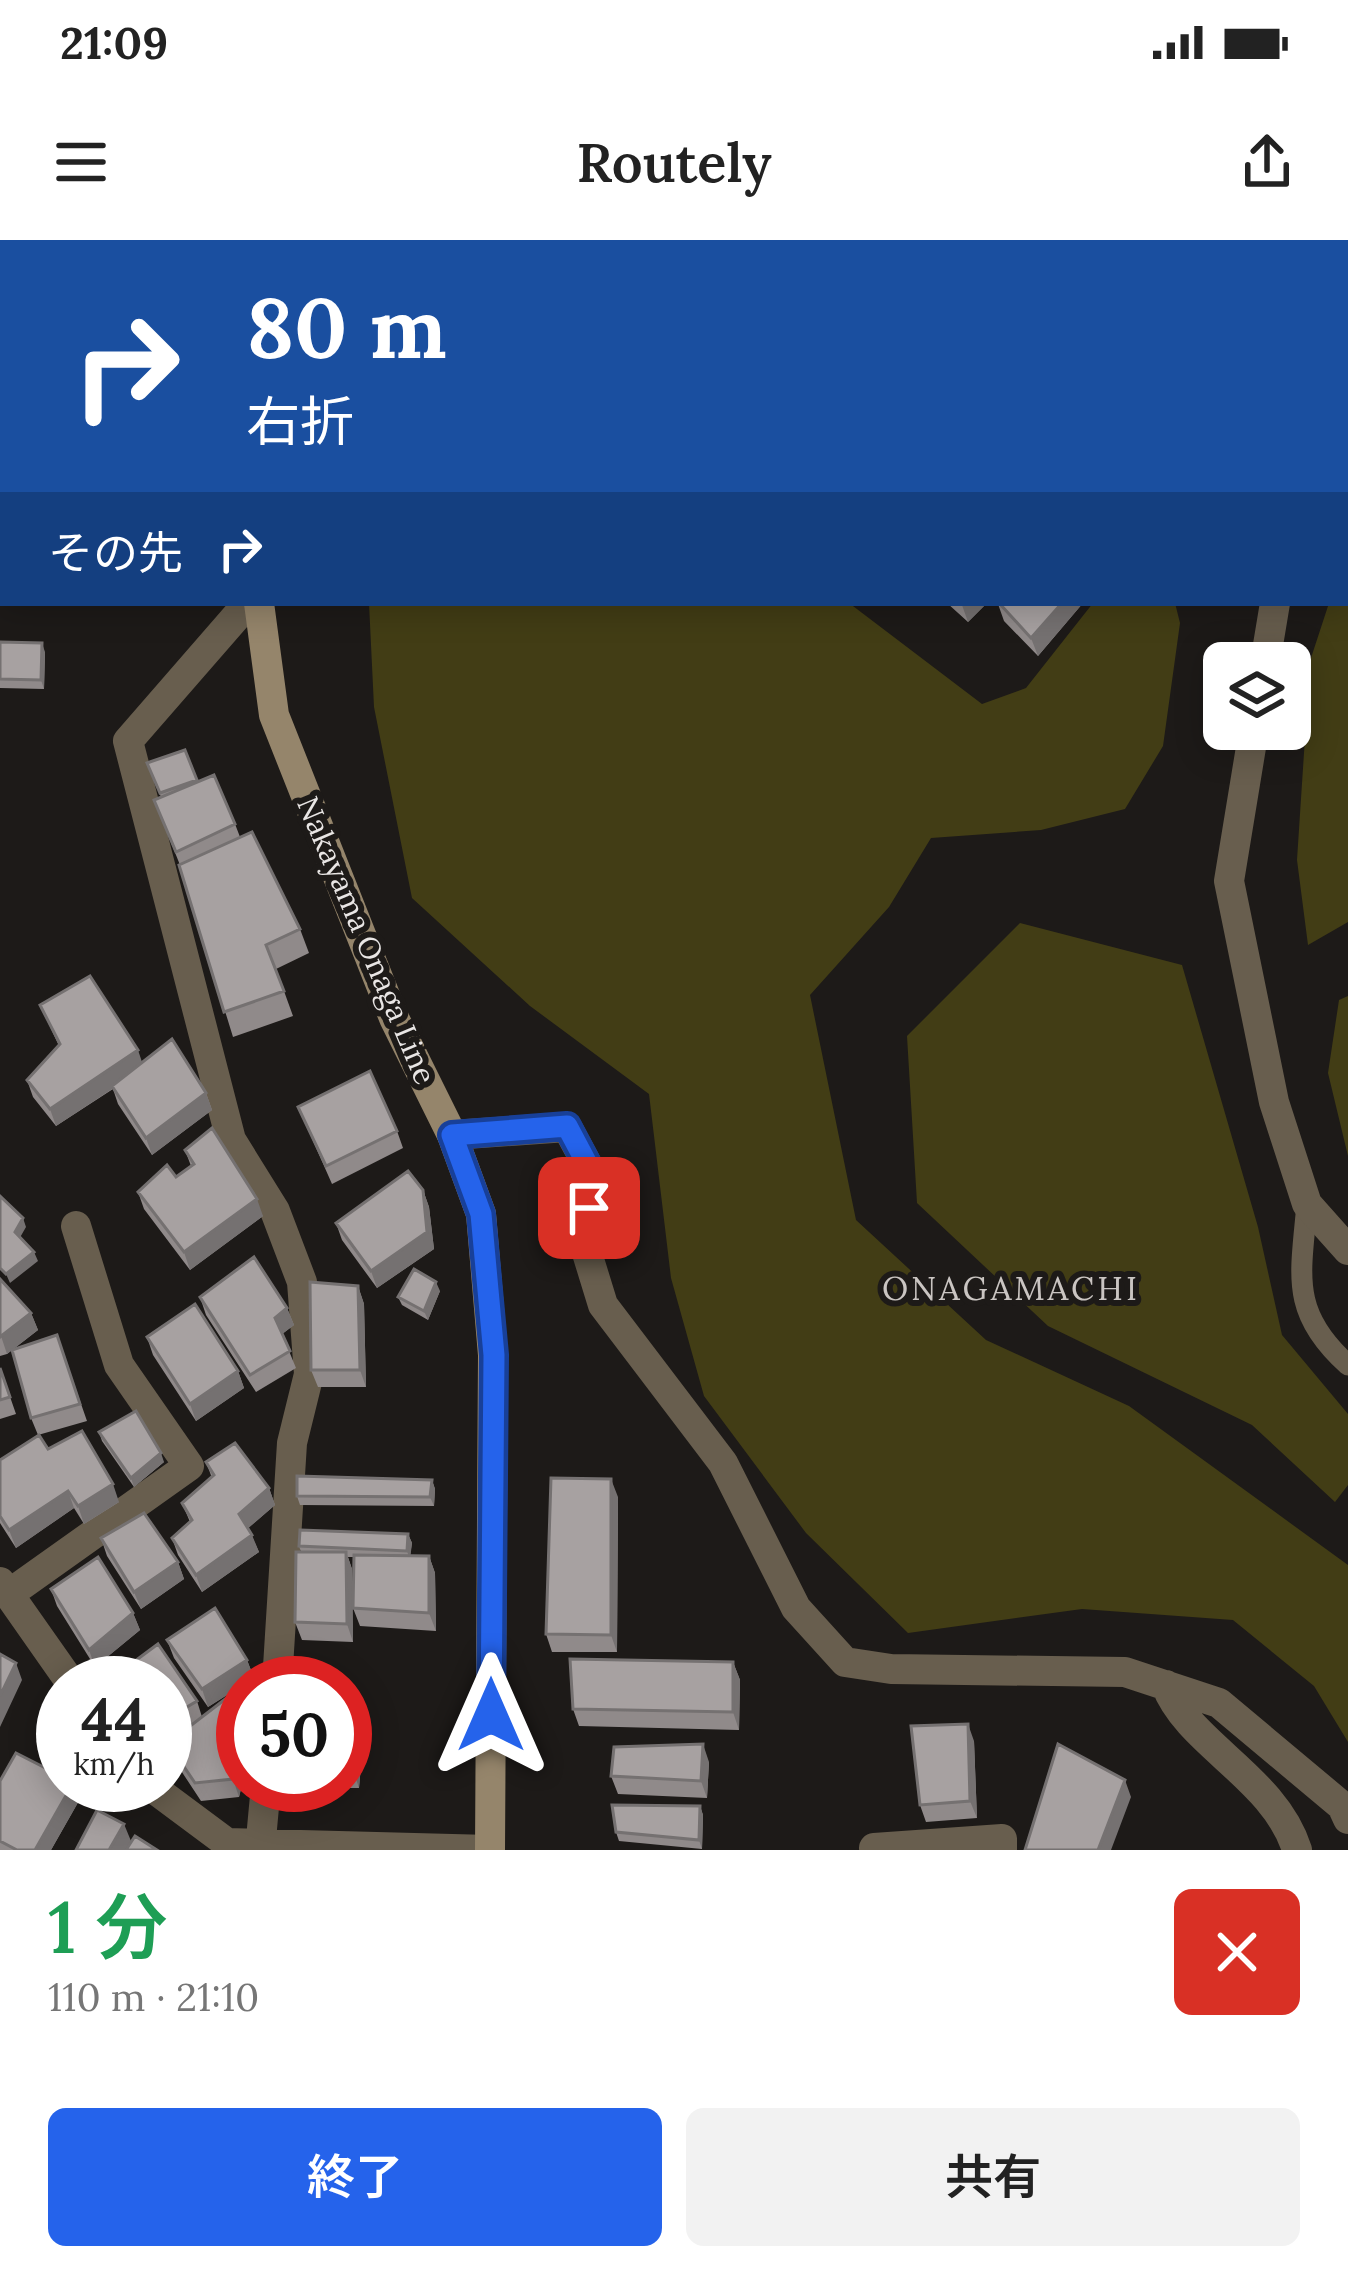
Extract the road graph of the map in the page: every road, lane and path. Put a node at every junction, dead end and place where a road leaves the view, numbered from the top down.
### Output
1 (245, 606) edge
2 (259, 606) edge
3 (1274, 606) edge
4 (1268, 642) edge
5 (1251, 750) edge
6 (452, 1135) junction
7 (1307, 1204) junction
8 (76, 1226) dead end
9 (1348, 1250) edge
10 (1348, 1365) edge
11 (4, 1588) edge
12 (52, 1656) edge
13 (279, 1656) edge
14 (1166, 1685) junction
15 (185, 1812) edge
16 (263, 1812) edge
17 (1348, 1820) edge
18 (260, 1848) edge
19 (874, 1848) edge
20 (490, 1850) edge
21 (1002, 1850) edge
22 (1297, 1850) edge

1 - 13 street
2 - 6 main road, Nakayama Onaga Line
3 - 4 street
5 - 7 street
6 - 14 street
6 - 20 main road, Nakayama Onaga Line
7 - 9 street
7 - 10 lane
8 - 11 street
11 - 12 street
14 - 17 street
14 - 22 street
15 - 18 street
16 - 18 street
18 - 20 street
19 - 21 street

